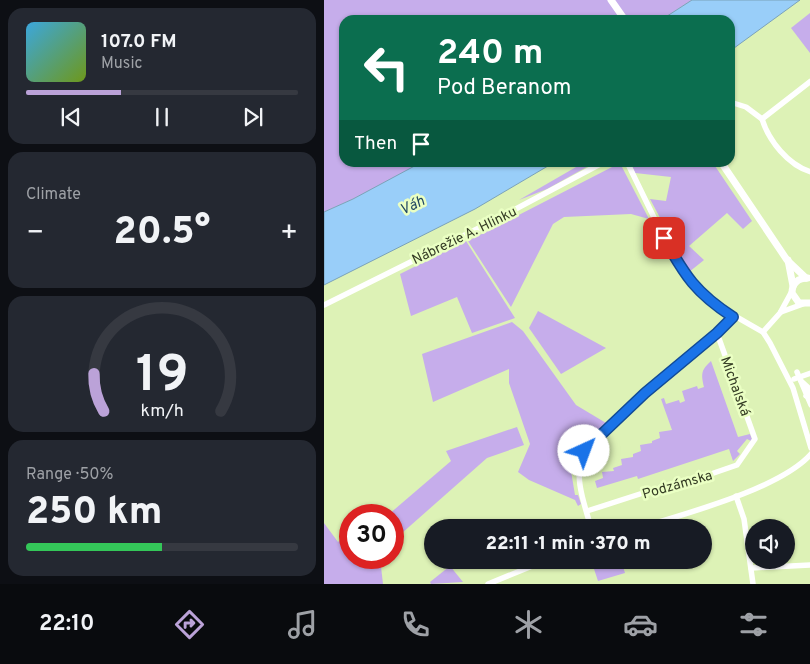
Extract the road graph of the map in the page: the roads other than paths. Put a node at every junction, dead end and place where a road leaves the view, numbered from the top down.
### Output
1 (611, 0) edge
2 (622, 15) edge
3 (810, 81) edge
4 (735, 104) edge
5 (762, 119) junction
6 (595, 167) edge
7 (629, 167) edge
8 (724, 167) edge
9 (810, 172) edge
10 (788, 260) junction
11 (808, 278) edge
12 (793, 288) junction
13 (808, 303) edge
14 (324, 305) edge
15 (780, 313) junction
16 (733, 317) junction
17 (762, 332) junction
18 (717, 333) junction
19 (810, 372) edge
20 (810, 405) edge
21 (755, 439) joint
22 (810, 448) edge
23 (810, 454) edge
24 (736, 496) junction
25 (587, 511) junction
26 (589, 519) edge
27 (666, 519) edge
28 (745, 526) edge
29 (810, 565) edge
30 (795, 566) edge
31 (525, 569) edge
32 (751, 569) edge
33 (488, 584) edge
34 (753, 584) edge

1 - 2 main road
3 - 5 street
4 - 5 street
5 - 9 street
6 - 14 street, Nábrežie A. Hlinku
7 - 16 street
8 - 10 main road
10 - 11 main road
10 - 12 main road
11 - 12 main road
12 - 13 main road
12 - 15 street
13 - 15 street
15 - 17 street
16 - 17 street
16 - 18 street
17 - 22 street
18 - 21 street, Michalská
18 - 25 street
19 - 20 street
21 - 25 street, Podzámska
23 - 24 street, Podzámska
24 - 27 street, Podzámska
24 - 28 street
25 - 26 street
29 - 30 street
31 - 33 street
32 - 34 street

